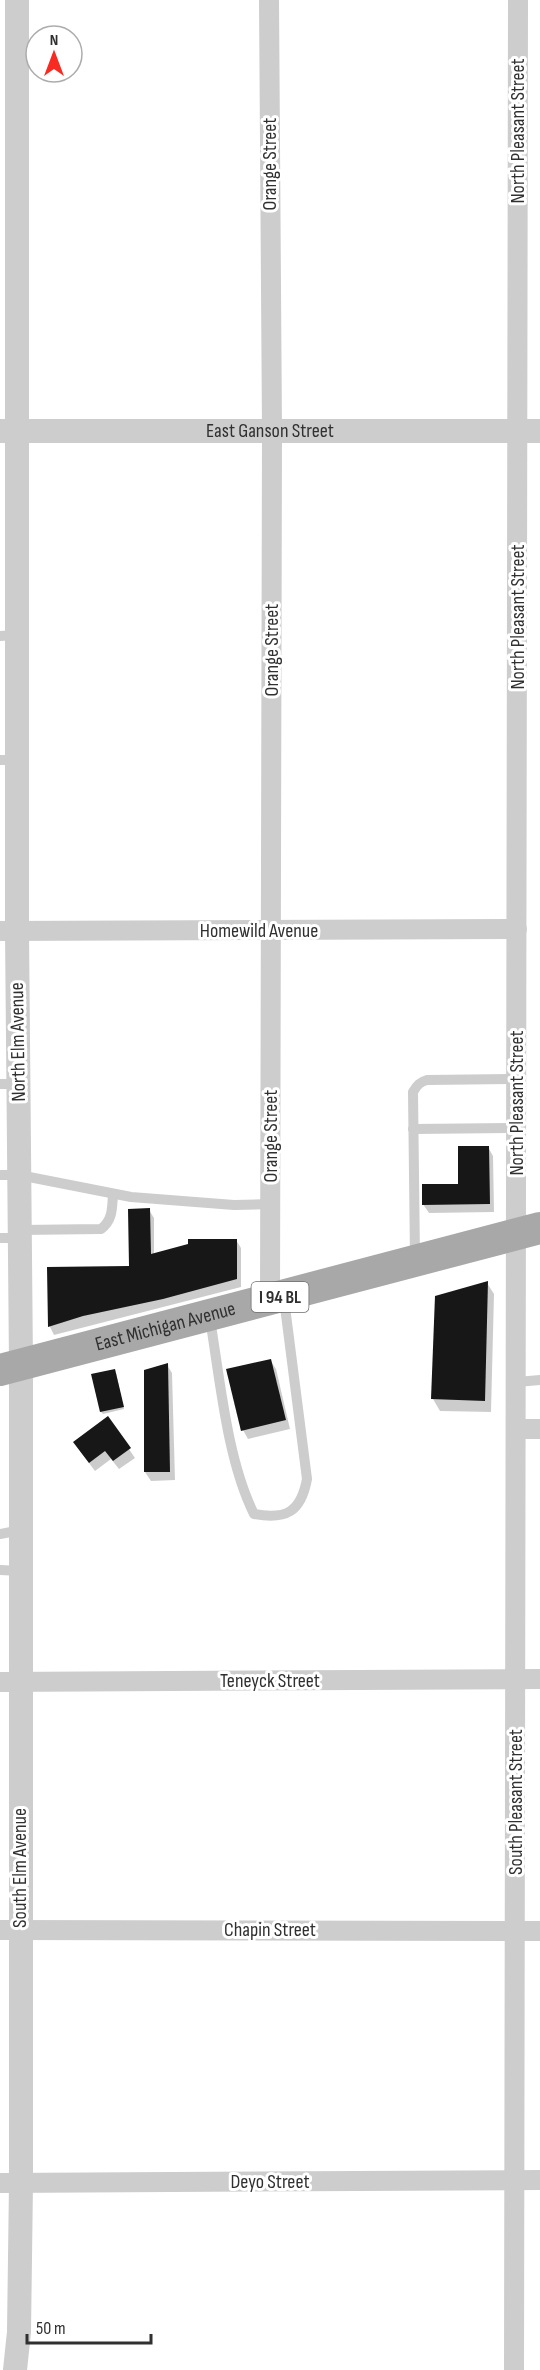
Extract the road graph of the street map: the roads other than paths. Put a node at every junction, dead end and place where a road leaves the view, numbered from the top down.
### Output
1 (17, 0) edge
2 (269, 0) edge
3 (518, 0) edge
4 (272, 430) junction
5 (8, 431) edge
6 (529, 431) edge
7 (8, 635) edge
8 (8, 760) edge
9 (517, 929) junction
10 (8, 931) edge
11 (271, 932) junction
12 (517, 1079) junction
13 (9, 1084) edge
14 (517, 1128) junction
15 (413, 1129) junction
16 (10, 1175) edge
17 (113, 1194) junction
18 (271, 1204) junction
19 (528, 1232) edge
20 (13, 1236) edge
21 (415, 1261) junction
22 (277, 1298) junction
23 (210, 1315) junction
24 (10, 1368) edge
25 (540, 1380) edge
26 (517, 1382) junction
27 (517, 1429) junction
28 (540, 1429) edge
29 (10, 1532) edge
30 (10, 1571) edge
31 (516, 1679) junction
32 (540, 1679) edge
33 (11, 1682) edge
34 (10, 1930) edge
35 (540, 1930) edge
36 (516, 1931) junction
37 (515, 2180) junction
38 (540, 2180) edge
39 (10, 2183) edge
40 (15, 2370) edge
41 (514, 2370) edge

1 - 5 street, North Elm Avenue
2 - 4 street, Orange Street
3 - 6 street, North Pleasant Street
4 - 5 street, East Ganson Street
4 - 6 street, East Ganson Street
4 - 11 street, Orange Street
5 - 7 street, North Elm Avenue
6 - 9 street, North Pleasant Street
7 - 8 street, North Elm Avenue
8 - 10 street, North Elm Avenue
9 - 11 street, Homewild Avenue
9 - 12 street, North Pleasant Street
10 - 11 street, Homewild Avenue
10 - 13 street, North Elm Avenue
11 - 18 street, Orange Street
12 - 14 street, North Pleasant Street
12 - 15 lane
13 - 16 street, North Elm Avenue
14 - 15 lane
14 - 19 street, North Pleasant Street
15 - 21 lane
16 - 17 lane
16 - 20 street, North Elm Avenue
17 - 18 lane
17 - 20 lane
18 - 22 street, Orange Street
19 - 21 main road, East Michigan Avenue / I 94 BL
19 - 26 street, South Pleasant Street
20 - 24 street, North Elm Avenue
21 - 22 main road, East Michigan Avenue / I 94 BL
22 - 23 main road, East Michigan Avenue / I 94 BL
22 - 23 lane
23 - 24 main road, East Michigan Avenue / I 94 BL
24 - 29 street, South Elm Avenue
25 - 26 lane
26 - 27 street, South Pleasant Street
27 - 28 street
27 - 31 street, South Pleasant Street
29 - 30 street, South Elm Avenue
30 - 33 street, South Elm Avenue
31 - 32 street, Teneyck Street
31 - 33 street, Teneyck Street
31 - 36 street, South Pleasant Street
33 - 34 street, South Elm Avenue
34 - 36 street, Chapin Street
34 - 39 street, South Elm Avenue
35 - 36 street, Chapin Street
36 - 37 street, South Pleasant Street
37 - 38 street, Deyo Street
37 - 39 street, Deyo Street
37 - 41 street, South Pleasant Street
39 - 40 street, South Elm Avenue

